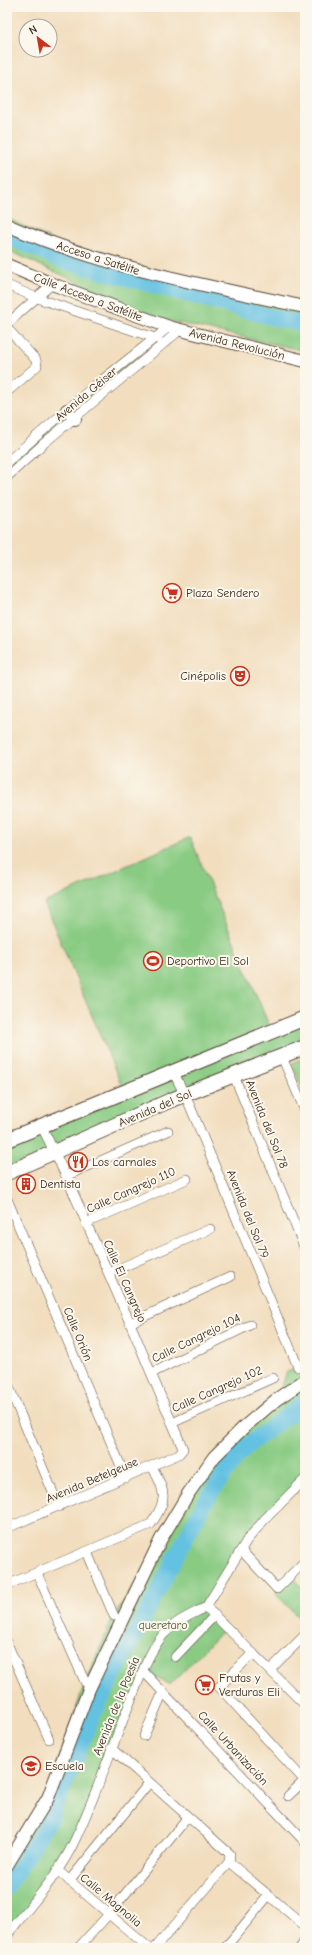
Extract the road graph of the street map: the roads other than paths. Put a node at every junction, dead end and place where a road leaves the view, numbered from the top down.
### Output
1 (7, 225) edge
2 (7, 265) edge
3 (52, 284) junction
4 (7, 285) edge
5 (37, 298) junction
6 (305, 307) edge
7 (7, 324) edge
8 (7, 328) edge
9 (175, 329) junction
10 (155, 337) junction
11 (166, 342) junction
12 (305, 361) edge
13 (7, 392) edge
14 (71, 414) junction
15 (7, 462) edge
16 (7, 477) edge
17 (305, 1018) edge
18 (305, 1047) edge
19 (282, 1057) junction
20 (173, 1071) junction
21 (234, 1076) junction
22 (184, 1095) junction
23 (305, 1110) edge
24 (41, 1125) junction
25 (168, 1131) dead end
26 (7, 1140) edge
27 (54, 1153) junction
28 (7, 1173) edge
29 (66, 1176) junction
30 (187, 1178) dead end
31 (7, 1199) edge
32 (86, 1223) junction
33 (210, 1229) dead end
34 (305, 1249) edge
35 (109, 1273) junction
36 (230, 1277) dead end
37 (130, 1323) junction
38 (250, 1324) dead end
39 (298, 1367) dead end
40 (152, 1372) junction
41 (272, 1378) dead end
42 (305, 1380) edge
43 (7, 1382) edge
44 (172, 1423) junction
45 (183, 1449) joint
46 (152, 1466) junction
47 (126, 1478) junction
48 (305, 1479) edge
49 (59, 1507) junction
50 (7, 1528) edge
51 (241, 1550) junction
52 (87, 1552) junction
53 (305, 1561) edge
54 (37, 1573) junction
55 (7, 1585) edge
56 (206, 1607) junction
57 (215, 1615) junction
58 (114, 1616) dead end
59 (305, 1635) edge
60 (7, 1643) edge
61 (253, 1653) junction
62 (175, 1657) dead end
63 (270, 1670) junction
64 (143, 1671) junction
65 (85, 1682) dead end
66 (163, 1692) junction
67 (305, 1705) edge
68 (144, 1736) dead end
69 (49, 1739) dead end
70 (111, 1748) junction
71 (305, 1780) edge
72 (149, 1783) junction
73 (288, 1796) dead end
74 (187, 1818) junction
75 (305, 1842) edge
76 (229, 1862) junction
77 (7, 1865) edge
78 (57, 1870) junction
79 (69, 1881) junction
80 (268, 1896) junction
81 (109, 1914) junction
82 (305, 1926) edge
83 (7, 1935) edge
84 (305, 1941) edge
85 (78, 1948) edge
86 (149, 1948) edge
87 (155, 1948) edge
88 (225, 1948) edge
89 (300, 1948) edge

1 - 6 main road, Acceso a Satélite
2 - 3 main road, Calle Acceso a Satélite
3 - 5 street
3 - 9 main road, Calle Acceso a Satélite
4 - 5 street
5 - 7 street
5 - 10 street
8 - 13 street
9 - 10 street, Avenida Géiser
9 - 11 street, Avenida Géiser
9 - 12 main road, Avenida Revolución
10 - 11 street
10 - 14 street, Avenida Géiser
11 - 14 street, Avenida Géiser
14 - 15 street, Avenida Géiser
14 - 16 street, Avenida Géiser
17 - 20 main road
18 - 19 main road, Avenida del Sol
19 - 21 main road, Avenida del Sol
19 - 23 street
20 - 22 street, Avenida del Sol 79
20 - 24 main road
21 - 22 main road, Avenida del Sol
21 - 34 street, Avenida del Sol 78
22 - 27 main road, Avenida del Sol
22 - 39 street, Avenida del Sol 79
24 - 26 main road
24 - 27 street, Calle El Cangrejo
25 - 29 street
27 - 28 main road, Avenida del Sol
27 - 29 street, Calle El Cangrejo
29 - 32 street, Calle El Cangrejo
30 - 32 street, Calle Cangrejo 110
31 - 47 street, Calle Orión
32 - 35 street, Calle El Cangrejo
33 - 35 street
35 - 37 street, Calle El Cangrejo
36 - 37 street
37 - 40 street, Calle El Cangrejo
38 - 40 street, Calle Cangrejo 104
40 - 44 street, Calle El Cangrejo
41 - 44 street, Calle Cangrejo 102
42 - 77 main road
43 - 49 street
44 - 45 street, Calle El Cangrejo
45 - 46 street, Avenida Betelgeuse
46 - 47 street, Avenida Betelgeuse
46 - 52 street
47 - 49 street, Avenida Betelgeuse
48 - 51 street
49 - 50 street, Avenida Betelgeuse
51 - 53 street
51 - 56 street
52 - 54 street
52 - 58 street
54 - 55 street
54 - 65 street
56 - 57 street
56 - 64 street, Avenida de la Poesía
57 - 61 street
57 - 62 street
59 - 63 street
60 - 69 street
61 - 63 street
61 - 71 street
63 - 67 street
64 - 66 street, Calle Urbanización
64 - 70 street, Avenida de la Poesía
66 - 68 street
66 - 75 street, Calle Urbanización
70 - 72 street
70 - 78 street, Avenida de la Poesía
71 - 73 street
72 - 74 street
72 - 79 street
74 - 76 street
74 - 81 street
76 - 80 street
76 - 87 street
78 - 79 street, Calle Magnolia
78 - 83 street, Avenida de la Poesía
79 - 81 street, Calle Magnolia
80 - 82 street
80 - 88 street
81 - 85 street
81 - 86 street, Calle Magnolia
84 - 89 street

